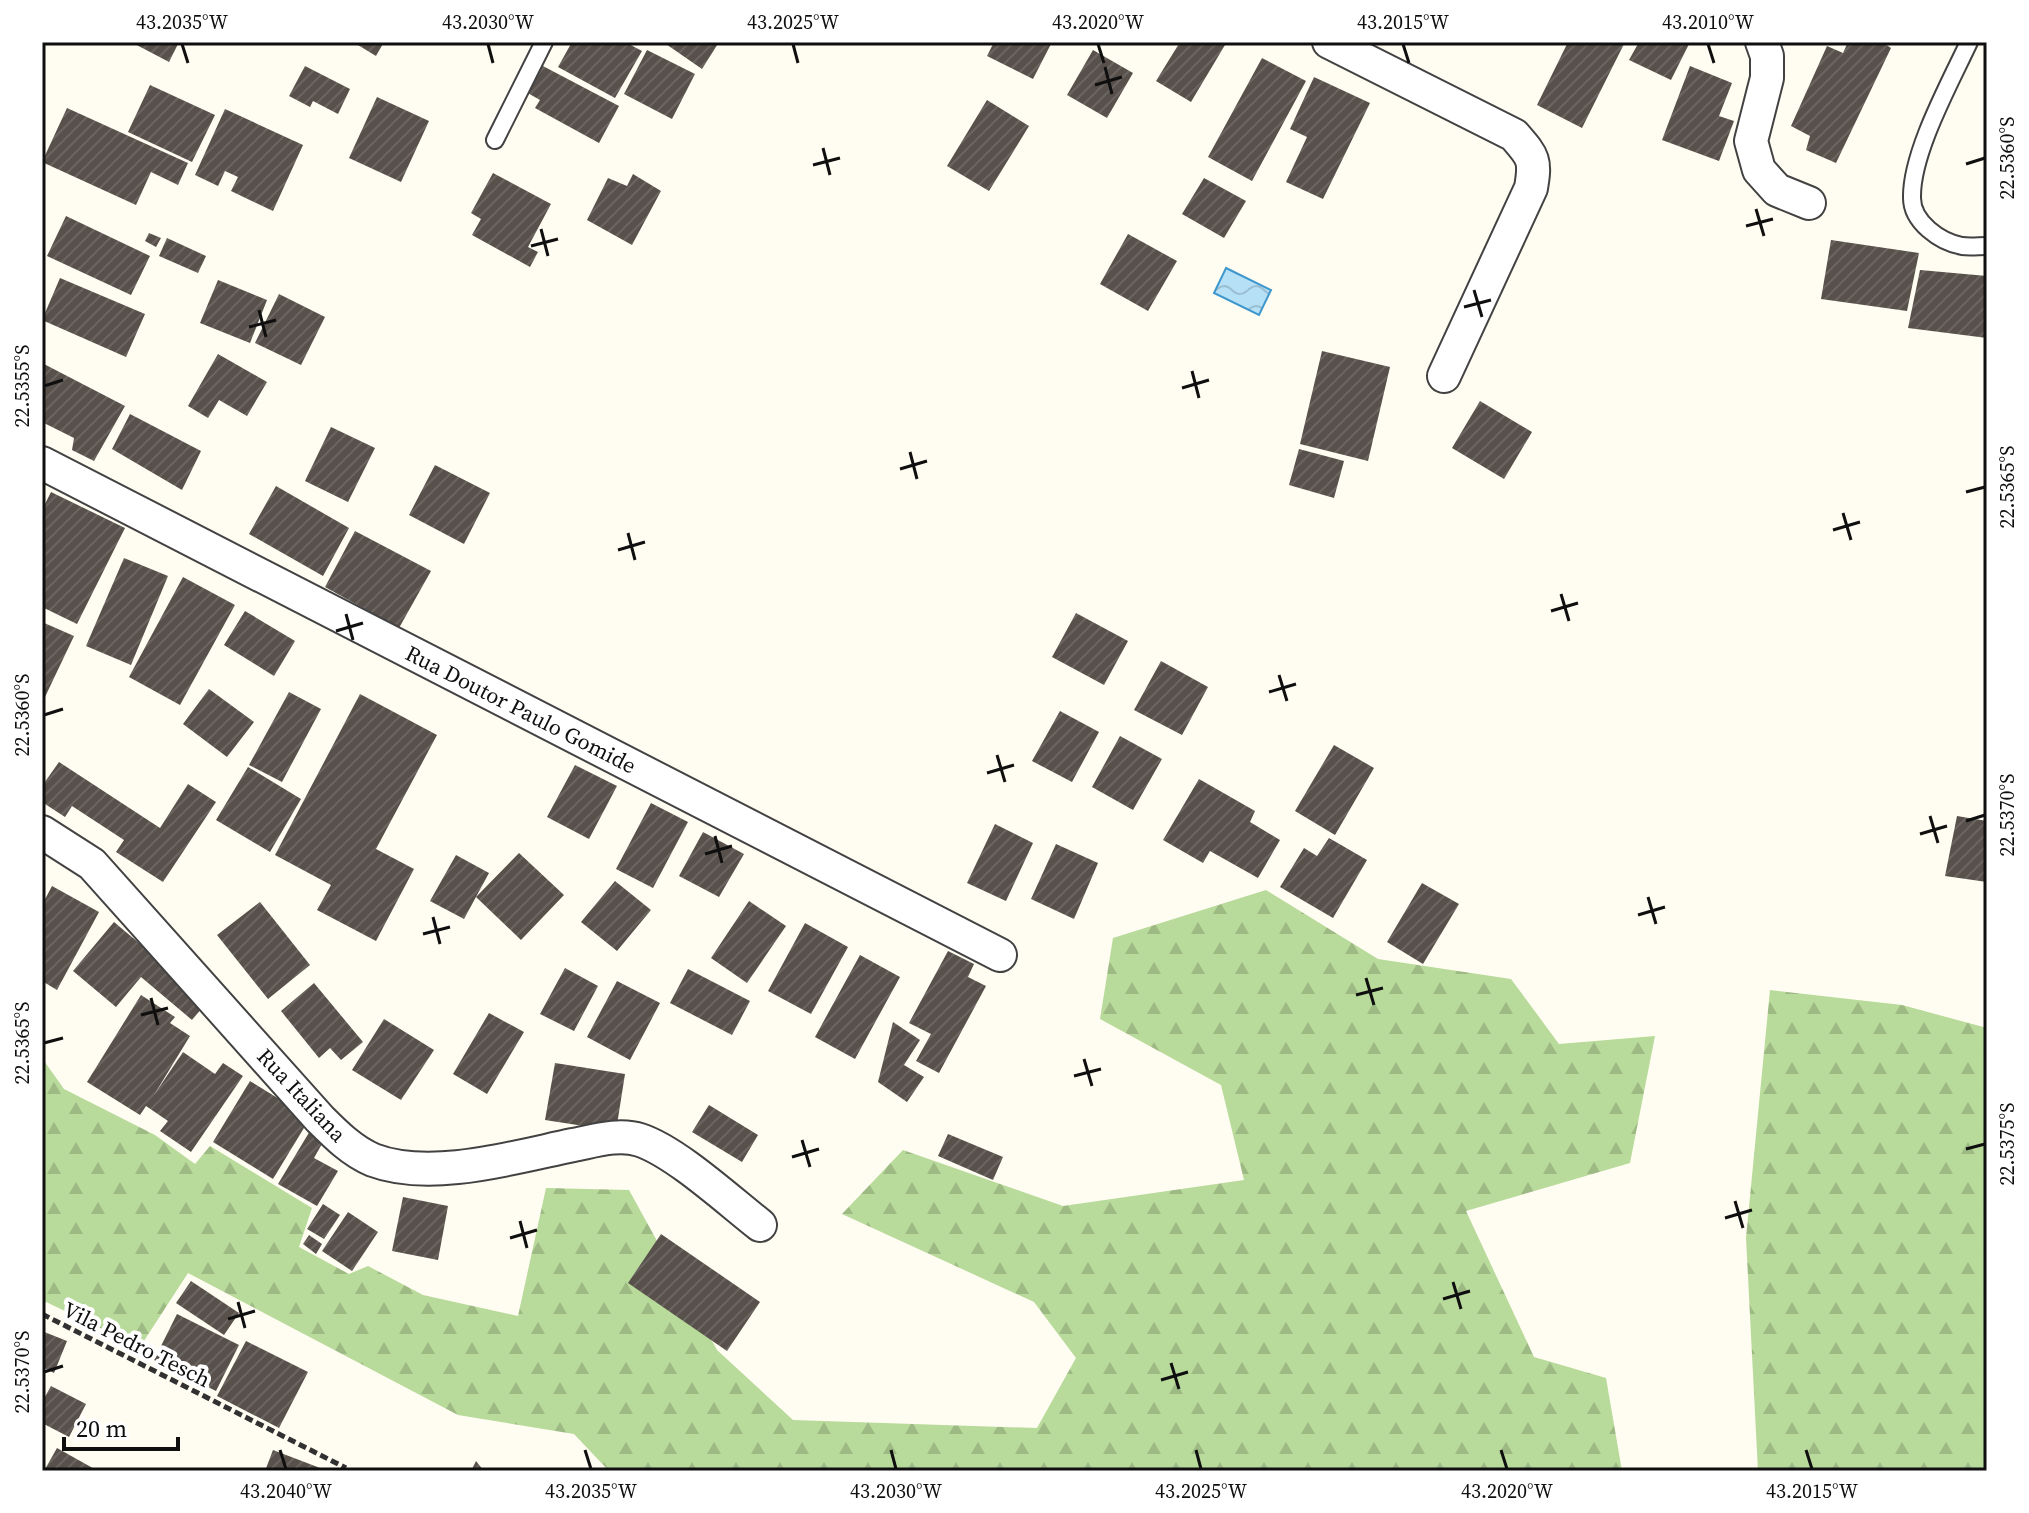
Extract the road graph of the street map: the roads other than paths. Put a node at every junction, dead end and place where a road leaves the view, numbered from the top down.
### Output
1 (544, 42) edge
2 (1329, 42) edge
3 (1762, 42) edge
4 (1969, 42) edge
5 (495, 140) dead end
6 (1809, 203) dead end
7 (1987, 246) edge
8 (1444, 376) dead end
9 (42, 463) edge
10 (42, 832) edge
11 (1000, 955) dead end
12 (760, 1225) dead end

1 - 5 lane
2 - 8 street
3 - 6 street
4 - 7 lane
9 - 11 street, Rua Doutor Paulo Gomide
10 - 12 street, Rua Italiana

